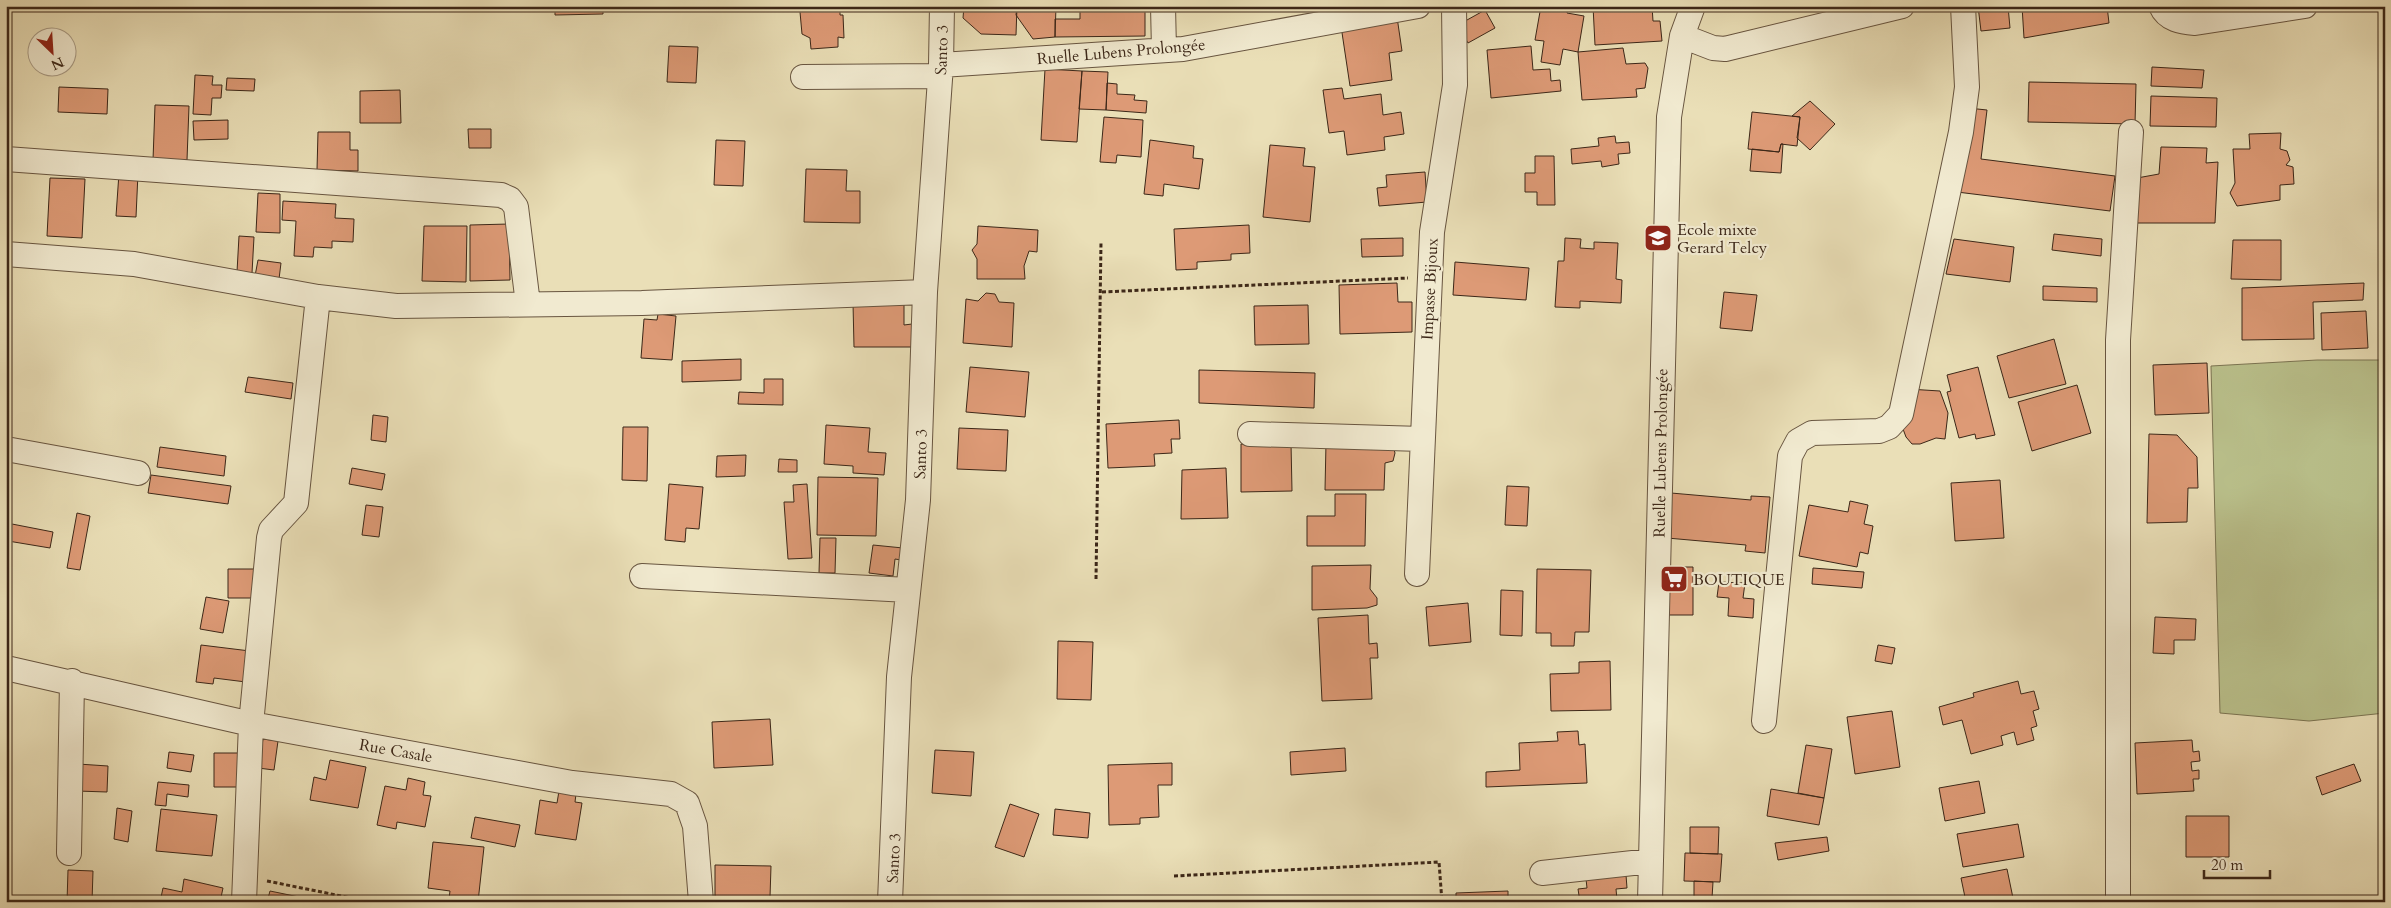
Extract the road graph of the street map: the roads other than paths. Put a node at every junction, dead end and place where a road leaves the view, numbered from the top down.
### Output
1 (942, 6) edge
2 (1163, 6) edge
3 (1418, 6) edge
4 (1454, 6) edge
5 (1693, 6) edge
6 (1902, 6) edge
7 (1963, 6) edge
8 (2161, 6) edge
9 (2305, 6) edge
10 (1682, 36) junction
11 (1164, 50) junction
12 (940, 71) junction
13 (803, 77) dead end
14 (2132, 132) dead end
15 (6, 159) edge
16 (6, 254) edge
17 (925, 292) junction
18 (318, 297) junction
19 (528, 304) junction
20 (1250, 434) dead end
21 (1422, 439) junction
22 (6, 449) edge
23 (138, 473) dead end
24 (1417, 574) dead end
25 (642, 576) dead end
26 (908, 590) junction
27 (6, 668) edge
28 (72, 681) junction
29 (1764, 721) dead end
30 (251, 724) junction
31 (69, 852) dead end
32 (1651, 861) junction
33 (1542, 873) dead end
34 (244, 902) edge
35 (701, 902) edge
36 (890, 902) edge
37 (1650, 902) edge
38 (2118, 902) edge

1 - 12 street, Santo 3
2 - 11 street
3 - 11 street, Ruelle Lubens Prolongée
4 - 21 street, Impasse Bijoux
5 - 10 street, Ruelle Lubens Prolongée
6 - 10 street
7 - 29 street
8 - 9 street
10 - 32 street, Ruelle Lubens Prolongée
11 - 12 street, Ruelle Lubens Prolongée
12 - 13 street, Ruelle Lubens Prolongée
12 - 17 street, Santo 3
14 - 38 street
15 - 19 street
16 - 18 street
17 - 19 street
17 - 26 street, Santo 3
18 - 19 street
18 - 30 street
20 - 21 street
21 - 24 street, Impasse Bijoux
22 - 23 street
25 - 26 street
26 - 36 street, Santo 3
27 - 28 street, Rue Casale
28 - 30 street, Rue Casale
28 - 31 street
30 - 34 street
30 - 35 street, Rue Casale
32 - 33 street
32 - 37 street, Ruelle Lubens Prolongée

